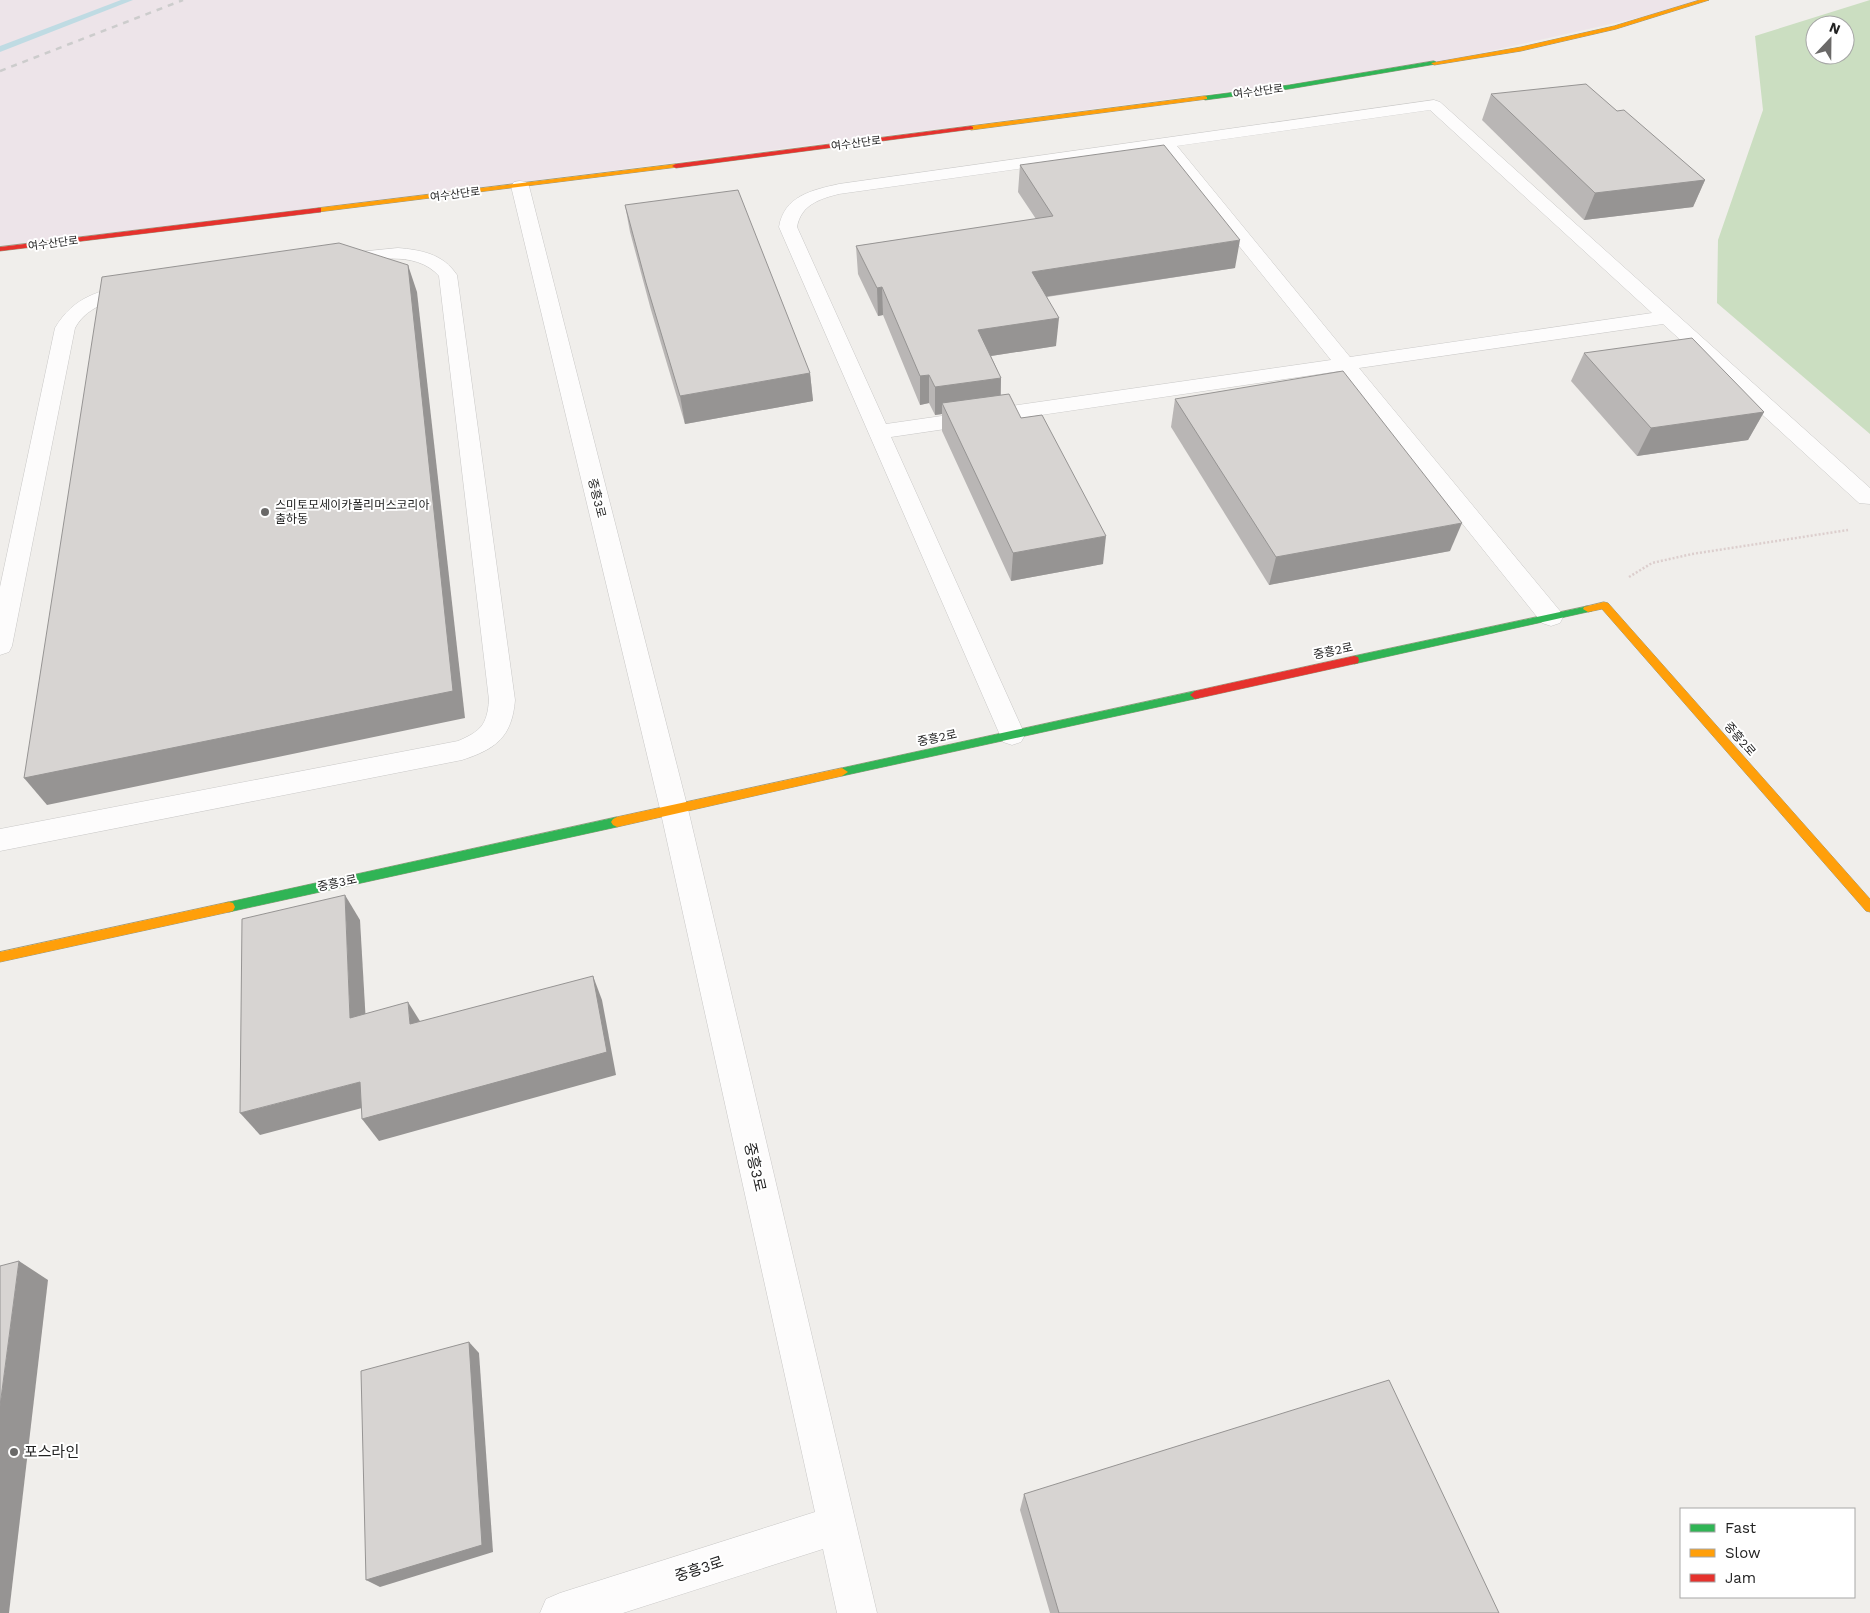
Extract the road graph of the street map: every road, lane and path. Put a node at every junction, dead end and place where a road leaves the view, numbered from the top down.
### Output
1 (1706, 0) edge
2 (1165, 143) junction
3 (520, 186) junction
4 (0, 249) edge
5 (320, 262) edge
6 (153, 287) edge
7 (1668, 317) junction
8 (1345, 364) junction
9 (878, 432) junction
10 (1867, 498) dead end
11 (1851, 529) dead end
12 (1604, 605) junction
13 (1551, 617) junction
14 (0, 646) edge
15 (1012, 735) junction
16 (674, 810) junction
17 (0, 840) edge
18 (1870, 907) edge
19 (0, 957) edge
20 (836, 1525) junction
21 (560, 1613) edge
22 (856, 1613) edge

1 - 3 street, 여수산단로
2 - 7 street
2 - 8 street
2 - 9 street
3 - 4 street, 여수산단로
3 - 16 street, 중흥3로
5 - 17 street
6 - 14 street
7 - 8 street
7 - 10 street
8 - 9 street
8 - 13 street
9 - 15 street
11 - 12 path
12 - 13 street, 중흥2로
12 - 18 street, 중흥2로
13 - 15 street, 중흥2로
15 - 16 street, 중흥2로
16 - 19 street, 중흥3로
16 - 20 street, 중흥3로
20 - 21 street, 중흥3로
20 - 22 street, 중흥3로

